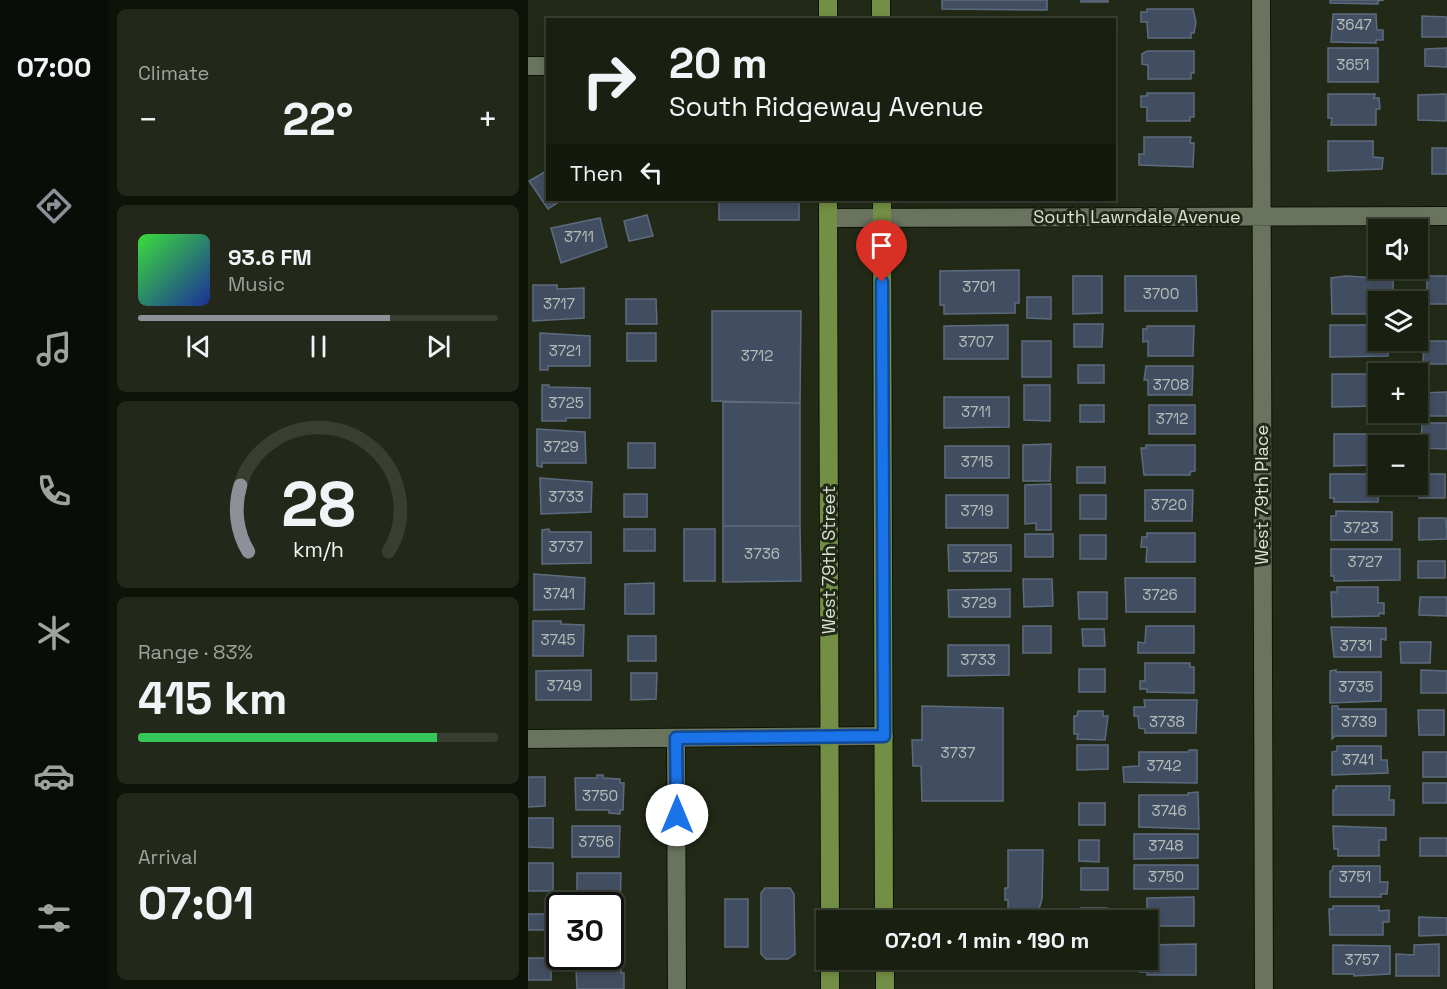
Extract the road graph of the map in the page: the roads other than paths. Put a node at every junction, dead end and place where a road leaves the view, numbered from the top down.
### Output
1 (828, 0) edge
2 (881, 0) edge
3 (1261, 0) edge
4 (828, 18) edge
5 (881, 18) edge
6 (528, 66) edge
7 (546, 66) edge
8 (828, 201) edge
9 (882, 201) edge
10 (1447, 216) edge
11 (1261, 217) junction
12 (882, 218) junction
13 (828, 219) junction
14 (884, 736) junction
15 (830, 737) junction
16 (676, 738) junction
17 (528, 739) edge
18 (830, 910) edge
19 (884, 910) edge
20 (830, 970) edge
21 (885, 970) edge
22 (677, 989) edge
23 (830, 989) edge
24 (885, 989) edge
25 (1264, 989) edge

1 - 4 main road
2 - 5 main road
3 - 11 street, West 79th Place
6 - 7 street
8 - 13 main road, West 79th Street
9 - 12 main road
10 - 11 street, South Lawndale Avenue
11 - 12 street, South Lawndale Avenue
11 - 25 street, West 79th Place
12 - 13 street, South Lawndale Avenue
12 - 14 main road
13 - 15 main road, West 79th Street
14 - 15 street
14 - 19 main road
15 - 16 street
15 - 18 main road, West 79th Street
16 - 17 street
16 - 22 street
20 - 23 main road
21 - 24 main road

